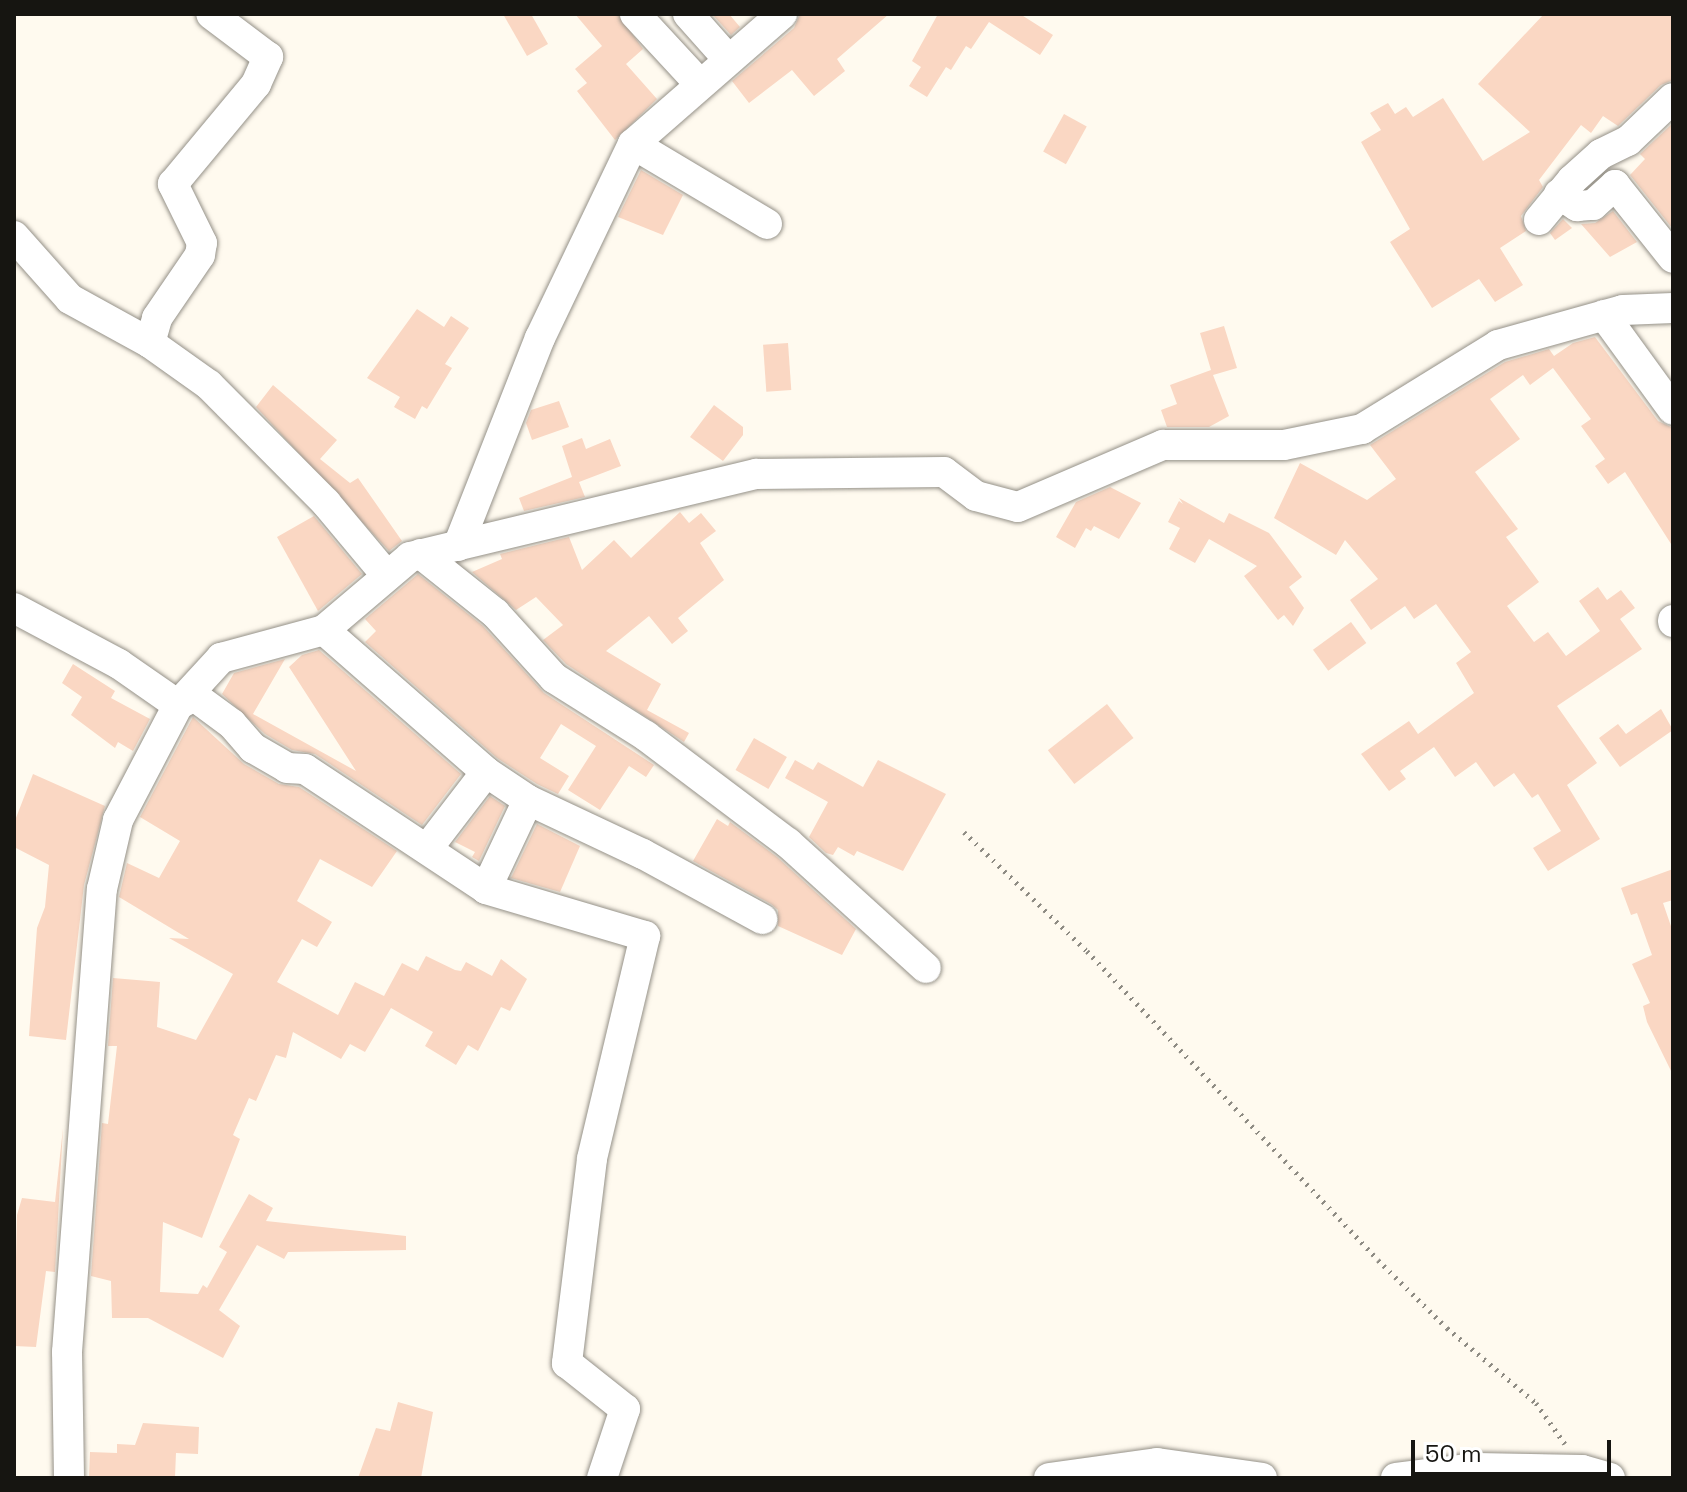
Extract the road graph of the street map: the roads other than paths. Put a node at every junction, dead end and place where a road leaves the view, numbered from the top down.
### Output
1 (211, 14) edge
2 (635, 14) edge
3 (688, 14) edge
4 (782, 14) edge
5 (748, 24) edge
6 (727, 58) junction
7 (699, 83) junction
8 (1673, 98) edge
9 (633, 144) junction
10 (1559, 194) junction
11 (1539, 220) dead end
12 (767, 224) dead end
13 (14, 236) edge
14 (1673, 258) edge
15 (1673, 308) edge
16 (1604, 315) junction
17 (150, 343) junction
18 (1673, 410) edge
19 (458, 546) junction
20 (421, 554) junction
21 (387, 576) junction
22 (14, 608) edge
23 (324, 630) junction
24 (178, 705) junction
25 (486, 772) junction
26 (528, 800) junction
27 (427, 849) junction
28 (486, 889) junction
29 (762, 919) dead end
30 (926, 968) dead end
31 (1596, 1474) edge
32 (69, 1478) edge
33 (602, 1478) edge
34 (1049, 1478) edge
35 (1262, 1478) edge
36 (1396, 1478) edge

1 - 17 street
2 - 7 street
3 - 6 street
4 - 5 street
5 - 6 street
6 - 7 street
7 - 9 street
8 - 10 street
9 - 12 street
9 - 19 street
10 - 11 street
10 - 14 street
13 - 17 street
15 - 16 street
16 - 18 street
16 - 19 street
17 - 21 street
19 - 20 street
20 - 21 street
20 - 30 street
21 - 23 street
22 - 24 street
23 - 24 street
23 - 25 street
24 - 27 street
24 - 32 street
25 - 26 street
25 - 27 street
26 - 28 street
26 - 29 street
27 - 28 street
28 - 33 street
31 - 36 street
34 - 35 street

